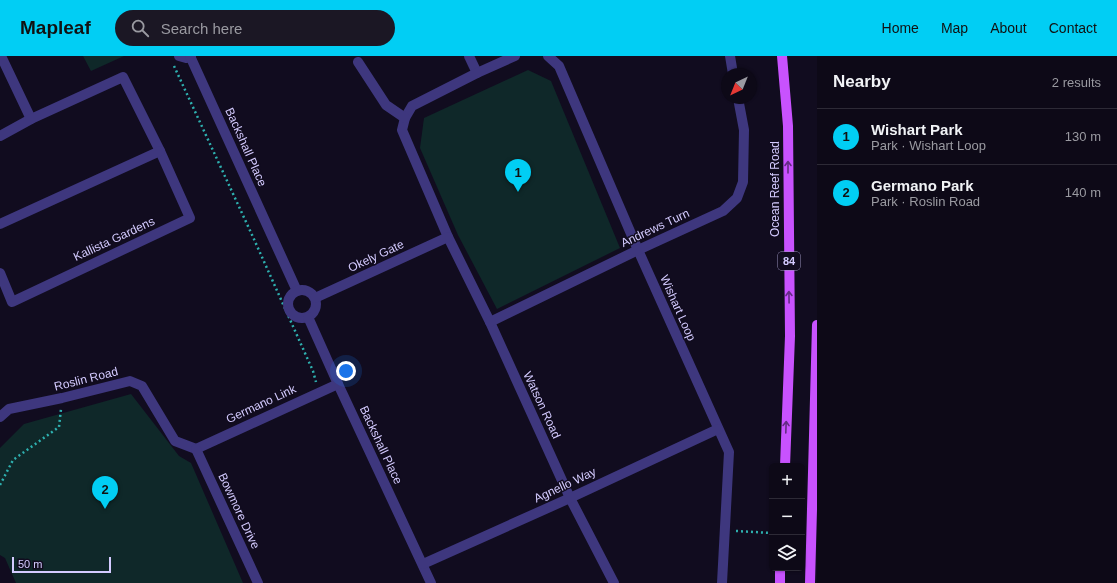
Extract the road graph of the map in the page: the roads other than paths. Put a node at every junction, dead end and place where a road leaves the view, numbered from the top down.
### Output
1 (1, 56) edge
2 (191, 56) edge
3 (469, 56) edge
4 (514, 56) edge
5 (548, 56) edge
6 (730, 56) edge
7 (782, 56) edge
8 (176, 59) edge
9 (358, 62) dead end
10 (732, 68) edge
11 (477, 73) junction
12 (739, 104) edge
13 (31, 118) junction
14 (405, 118) junction
15 (0, 136) edge
16 (160, 151) junction
17 (0, 224) edge
18 (448, 237) junction
19 (638, 250) junction
20 (0, 273) edge
21 (297, 291) junction
22 (315, 298) junction
23 (308, 317) junction
24 (490, 322) junction
25 (817, 325) edge
26 (338, 384) junction
27 (0, 417) edge
28 (718, 429) junction
29 (196, 449) junction
30 (785, 463) edge
31 (570, 498) junction
32 (422, 564) junction
33 (780, 571) edge
34 (258, 583) edge
35 (431, 583) edge
36 (614, 583) edge
37 (722, 583) edge
38 (780, 583) edge
39 (810, 583) edge

1 - 13 street
2 - 8 street
2 - 21 street, Backshall Place
3 - 11 street
4 - 11 street
5 - 19 street, Wishart Loop
6 - 10 street
30 -> 7 main road, Ocean Reef Road / 84
9 - 14 street
11 - 14 street
12 - 19 street, Andrews Turn
13 - 15 street, Kallista Gardens
13 - 16 street, Kallista Gardens
14 - 18 street
16 - 17 street
16 - 20 street, Kallista Gardens
18 - 22 street, Okely Gate
18 - 24 street, Watson Road
19 - 24 street, Andrews Turn
19 - 28 street, Wishart Loop
21 - 22 street
21 - 23 street
22 - 23 street
23 - 26 street, Backshall Place
24 - 31 street, Watson Road
25 - 39 main road
26 - 29 street, Germano Link
26 - 32 street, Backshall Place
27 - 29 street, Roslin Road
28 - 31 street, Agnello Way
28 - 37 street, Wishart Loop
29 - 34 street, Bowmore Drive
31 - 32 street, Agnello Way
31 - 36 street, Watson Road
32 - 35 street, Backshall Place
33 - 38 main road

